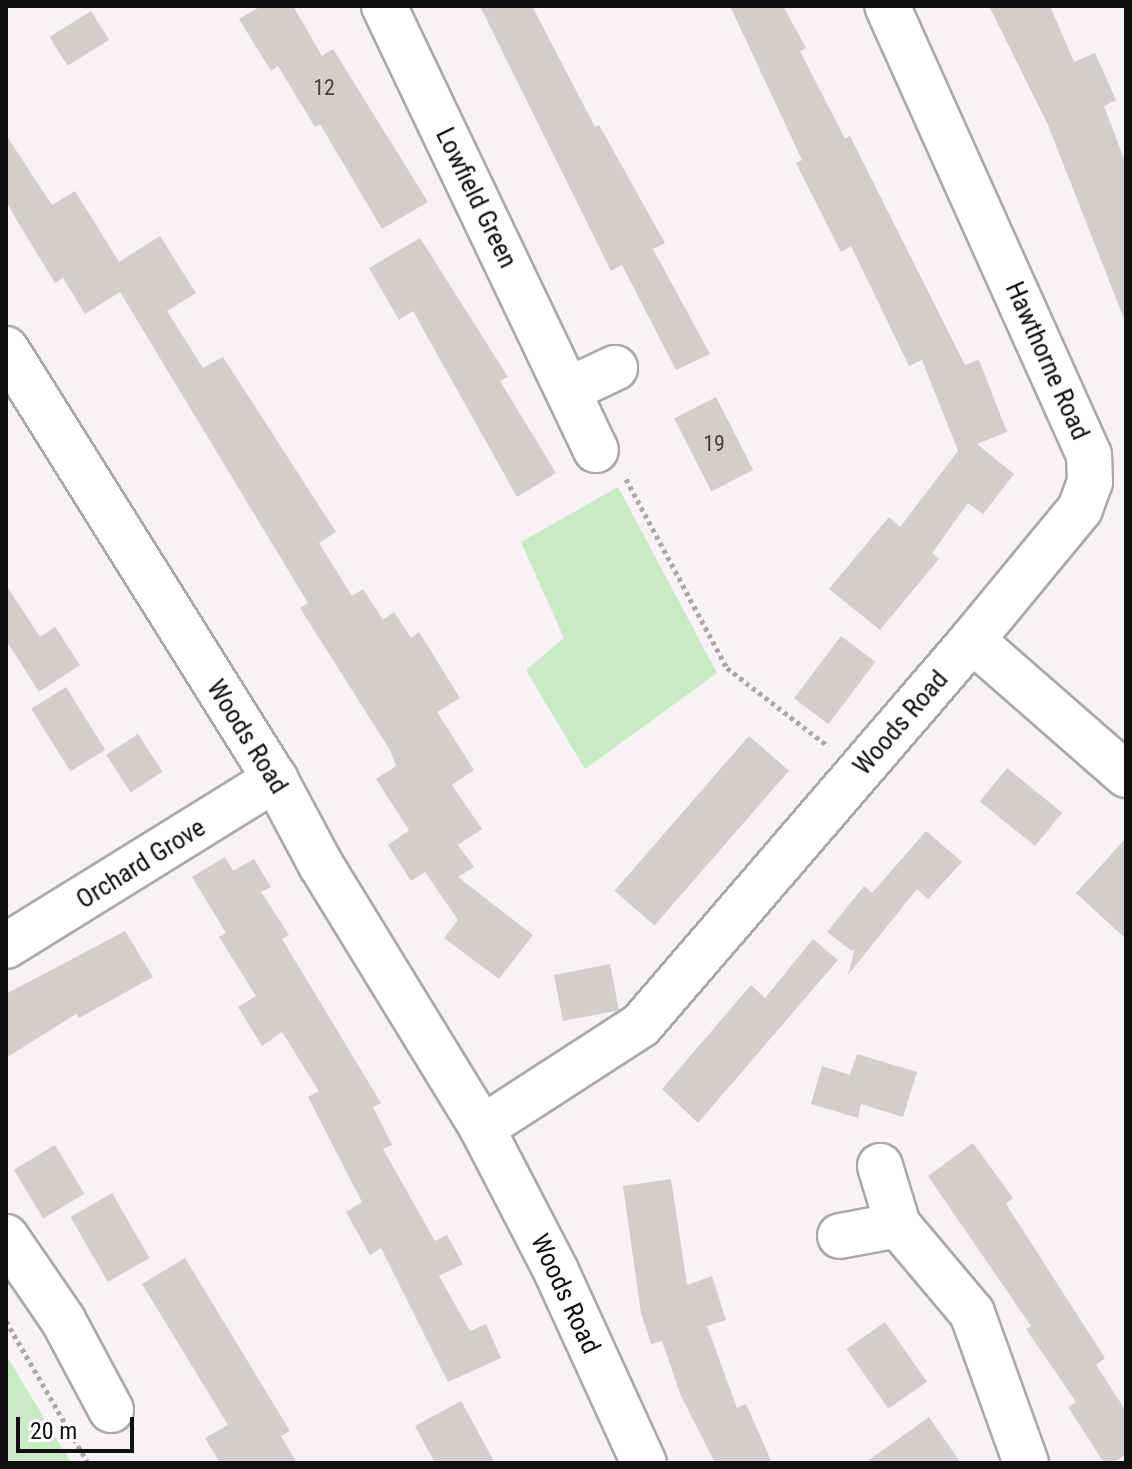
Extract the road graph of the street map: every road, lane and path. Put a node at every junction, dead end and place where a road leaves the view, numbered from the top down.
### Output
1 (384, 6) edge
2 (887, 6) edge
3 (6, 349) edge
4 (615, 368) dead end
5 (568, 390) junction
6 (596, 450) joint
7 (972, 640) junction
8 (860, 771) junction
9 (1126, 775) edge
10 (275, 779) junction
11 (6, 946) edge
12 (482, 1128) junction
13 (880, 1166) dead end
14 (898, 1225) junction
15 (840, 1236) dead end
16 (6, 1237) edge
17 (6, 1321) edge
18 (111, 1410) dead end
19 (88, 1463) edge
20 (644, 1463) edge
21 (1026, 1463) edge

1 - 5 street, Lowfield Green
2 - 7 street, Hawthorne Road
3 - 10 street, Woods Road
4 - 5 street
5 - 6 street, Lowfield Green
6 - 8 path
7 - 8 street, Woods Road
7 - 9 street
8 - 12 street, Woods Road
10 - 11 street, Orchard Grove
10 - 12 street, Woods Road
12 - 20 street, Woods Road
13 - 14 street
14 - 15 street
14 - 21 street
16 - 18 street
17 - 19 path

